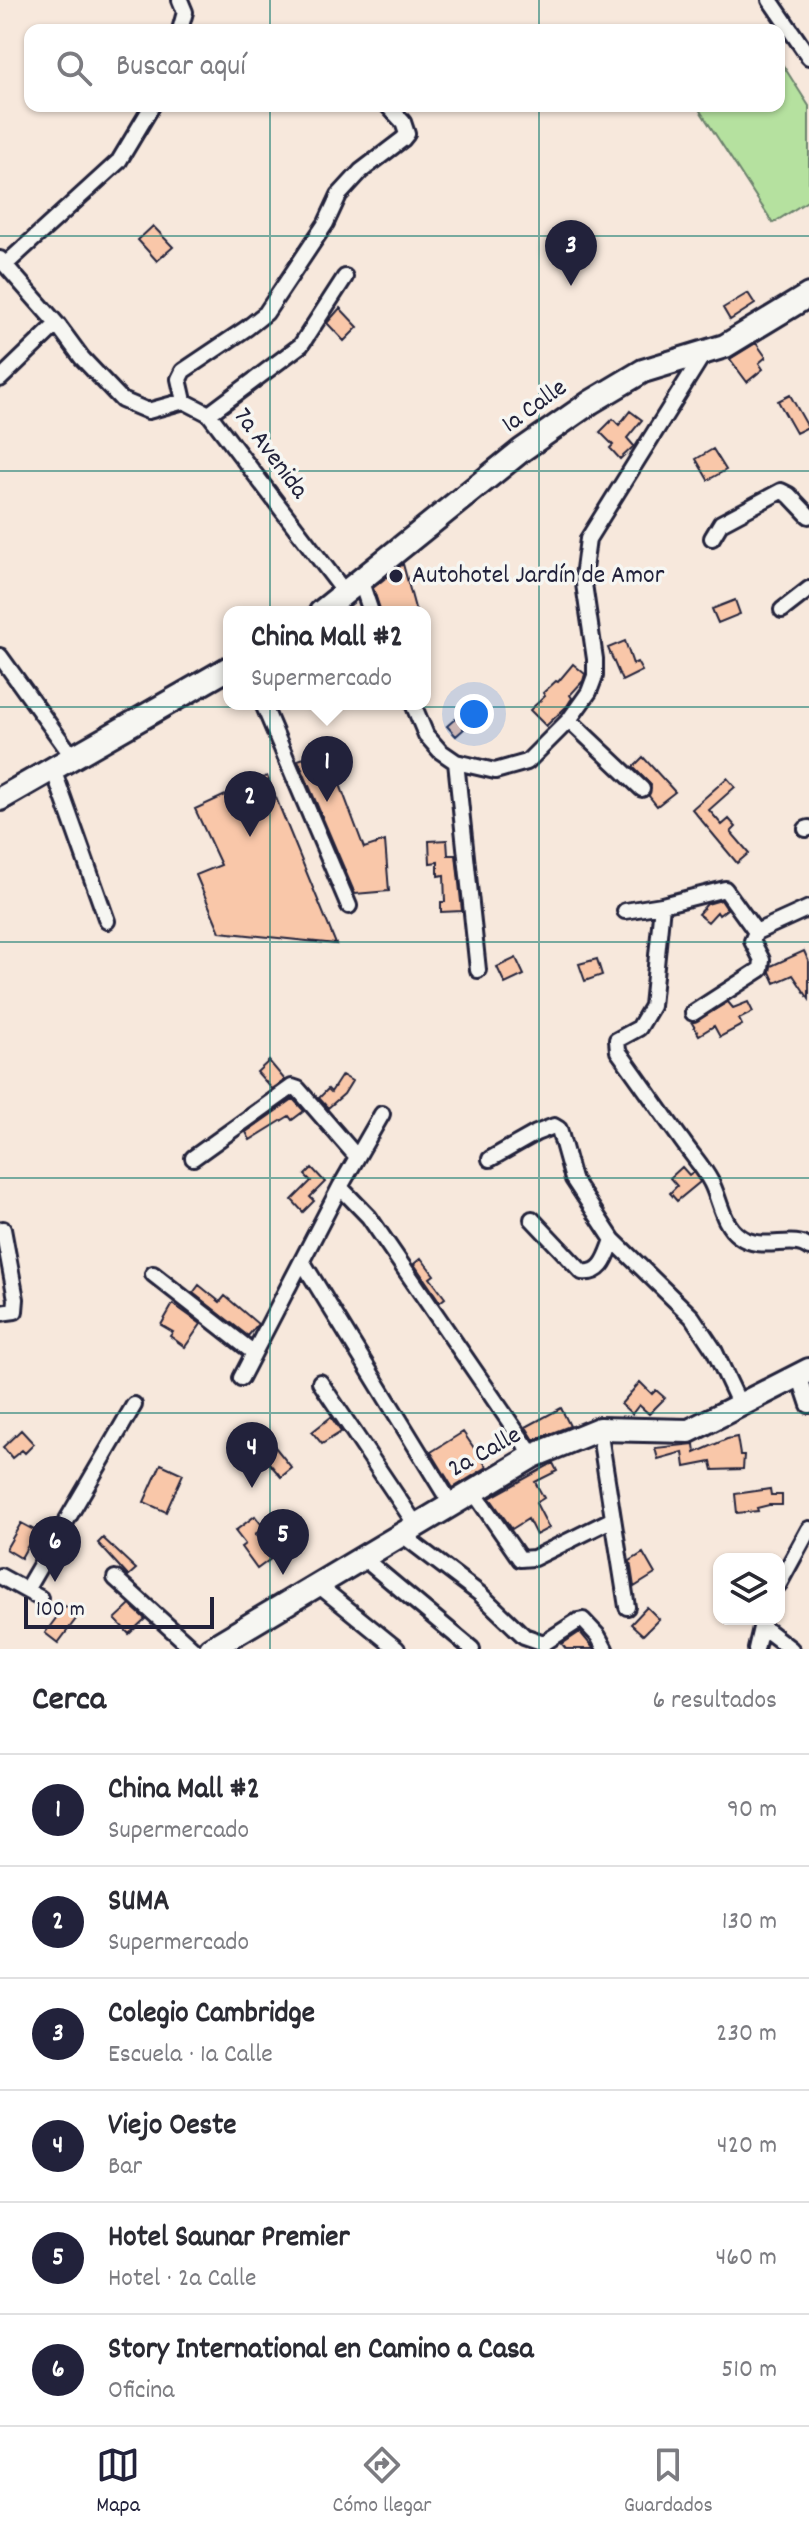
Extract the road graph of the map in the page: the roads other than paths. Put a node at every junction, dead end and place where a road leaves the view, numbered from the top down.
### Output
1 (180, 0) edge
2 (770, 0) edge
3 (182, 24) edge
4 (809, 57) edge
5 (148, 112) edge
6 (394, 112) edge
7 (2, 262) edge
8 (345, 277) dead end
9 (809, 295) edge
10 (57, 324) junction
11 (704, 353) junction
12 (0, 379) edge
13 (184, 401) junction
14 (209, 414) junction
15 (809, 516) edge
16 (712, 538) dead end
17 (354, 588) junction
18 (809, 589) edge
19 (332, 606) edge
20 (367, 606) edge
21 (782, 610) dead end
22 (0, 656) edge
23 (223, 671) edge
24 (266, 710) edge
25 (416, 710) edge
26 (569, 720) junction
27 (72, 756) junction
28 (456, 762) junction
29 (53, 769) junction
30 (642, 789) dead end
31 (2, 794) edge
32 (662, 905) junction
33 (349, 906) dead end
34 (809, 908) edge
35 (625, 911) dead end
36 (107, 921) dead end
37 (756, 932) junction
38 (478, 970) dead end
39 (693, 1013) dead end
40 (382, 1114) dead end
41 (357, 1157) junction
42 (193, 1158) dead end
43 (490, 1159) dead end
44 (340, 1187) junction
45 (532, 1219) dead end
46 (3, 1229) dead end
47 (613, 1240) junction
48 (809, 1248) edge
49 (302, 1261) junction
50 (153, 1274) dead end
51 (0, 1313) edge
52 (254, 1353) junction
53 (804, 1373) edge
54 (241, 1378) dead end
55 (320, 1382) dead end
56 (134, 1405) dead end
57 (740, 1405) junction
58 (809, 1405) edge
59 (599, 1429) junction
60 (533, 1456) junction
61 (473, 1491) junction
62 (451, 1504) junction
63 (613, 1519) junction
64 (409, 1530) junction
65 (808, 1537) edge
66 (362, 1557) junction
67 (785, 1574) edge
68 (0, 1576) edge
69 (115, 1578) dead end
70 (317, 1584) junction
71 (26, 1590) junction
72 (40, 1598) dead end
73 (627, 1607) dead end
74 (761, 1625) edge
75 (765, 1625) edge
76 (193, 1649) edge
77 (210, 1649) edge
78 (397, 1649) edge
79 (472, 1649) edge
80 (605, 1649) edge
81 (756, 1649) edge
82 (791, 1649) edge

1 - 3 street
2 - 4 street
5 - 7 street
6 - 13 street
7 - 10 street
8 - 14 street
9 - 11 main road, 1a Calle
10 - 12 street
10 - 13 street
11 - 17 main road, 1a Calle
11 - 26 street
13 - 14 street, 7a Avenida
14 - 17 street, 7a Avenida
15 - 16 street
17 - 19 main road, 1a Calle
17 - 20 street, 7a Avenida
18 - 21 street
22 - 27 street
23 - 27 main road
24 - 33 street
25 - 28 street
26 - 28 street
26 - 30 street
27 - 29 main road
28 - 38 street
29 - 31 main road
29 - 36 street
32 - 35 street
32 - 37 street
32 - 48 street
34 - 37 street
37 - 39 street
40 - 41 street
41 - 42 street
41 - 44 street
43 - 47 street
44 - 49 street
44 - 60 street
45 - 47 street
46 - 51 street
47 - 57 street
49 - 52 street
49 - 62 street
50 - 52 street
52 - 54 street
53 - 57 main road, 2a Calle
53 - 58 street
55 - 64 street
56 - 71 street
57 - 59 main road, 2a Calle
59 - 60 main road, 2a Calle
59 - 63 street
60 - 61 main road, 2a Calle
61 - 62 main road, 2a Calle
61 - 63 street
62 - 64 main road, 2a Calle
63 - 73 street
64 - 66 main road, 2a Calle
64 - 80 street
65 - 67 street
66 - 70 main road, 2a Calle
66 - 79 street
68 - 71 street
69 - 76 street
70 - 77 main road, 2a Calle
70 - 78 street
71 - 72 street
74 - 81 street
75 - 82 street

